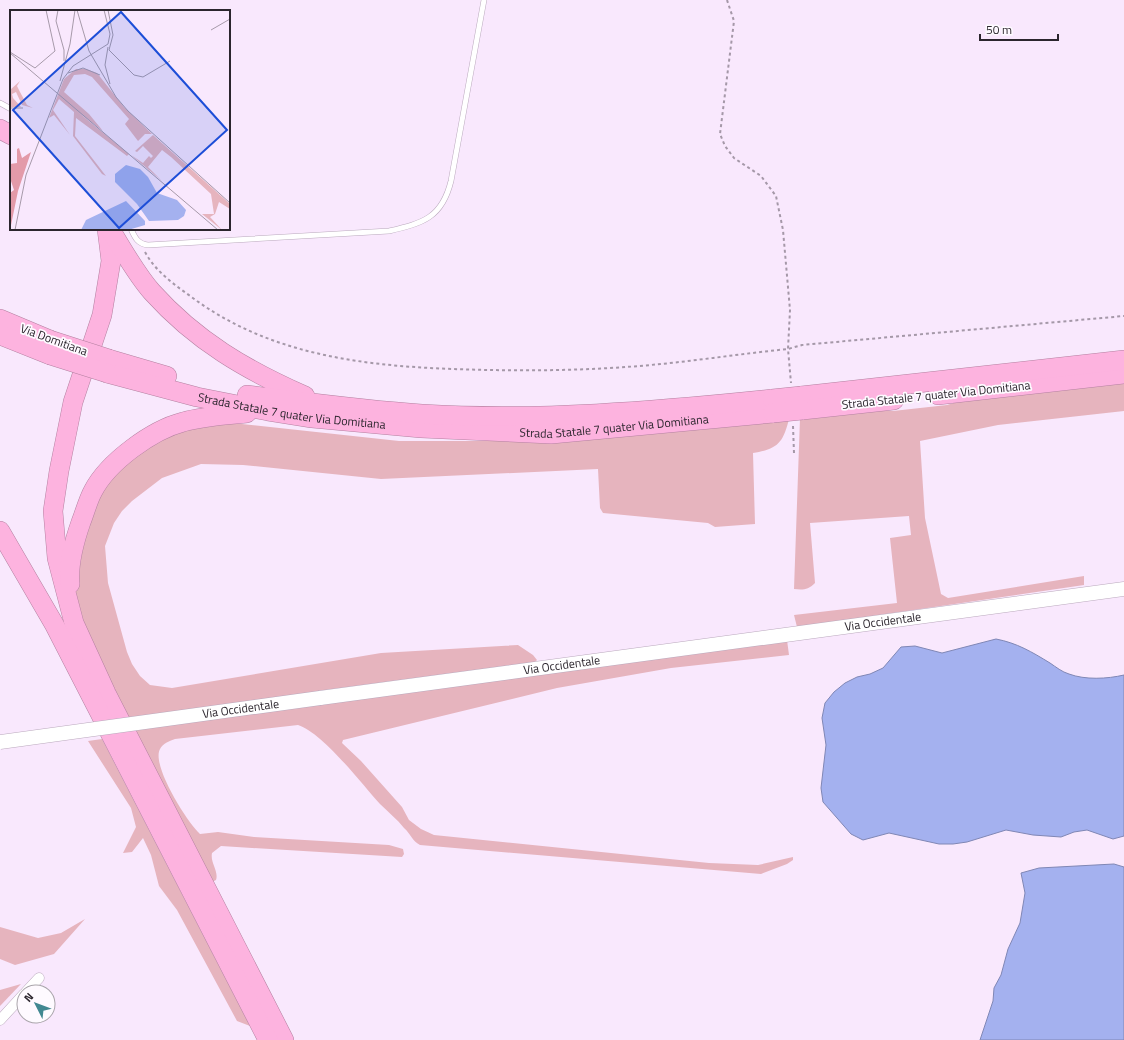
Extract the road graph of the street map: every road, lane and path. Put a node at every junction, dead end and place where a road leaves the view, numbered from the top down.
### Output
1 (484, 0) edge
2 (727, 0) edge
3 (0, 103) edge
4 (10, 108) edge
5 (0, 129) edge
6 (10, 134) edge
7 (108, 230) edge
8 (109, 230) edge
9 (132, 230) edge
10 (141, 244) junction
11 (1124, 316) edge
12 (0, 320) edge
13 (0, 335) edge
14 (50, 348) junction
15 (788, 349) junction
16 (1124, 360) edge
17 (108, 366) junction
18 (1124, 374) edge
19 (801, 403) junction
20 (322, 404) junction
21 (773, 406) junction
22 (268, 411) junction
23 (0, 530) edge
24 (0, 552) edge
25 (1124, 589) edge
26 (74, 623) junction
27 (54, 624) junction
28 (0, 742) edge
29 (39, 978) dead end
30 (33, 984) edge
31 (16, 1003) edge
32 (0, 1020) edge
33 (268, 1040) edge
34 (284, 1040) edge

1 - 10 lane
2 - 15 path
3 - 4 lane
5 - 6 highway
7 - 26 highway
8 - 20 highway
9 - 10 lane
10 - 15 path
11 - 15 path
12 - 14 highway, Via Domitiana
13 - 14 highway, Via Domitiana
14 - 17 highway, Via Domitiana, bridge
16 - 19 highway, Strada Statale 7 quater Via Domitiana
17 - 20 highway, Strada Statale 7 quater Via Domitiana
17 - 22 highway, Strada Statale 7 quater Via Domitiana
18 - 19 highway, Strada Statale 7 quater Via Domitiana
19 - 21 highway, Strada Statale 7 quater Via Domitiana, bridge
20 - 21 highway, Strada Statale 7 quater Via Domitiana
21 - 22 highway, Strada Statale 7 quater Via Domitiana
22 - 26 highway
23 - 27 highway
24 - 27 highway
25 - 28 street, Via Occidentale, bridge
26 - 34 highway
27 - 33 highway
29 - 30 street
31 - 32 street

